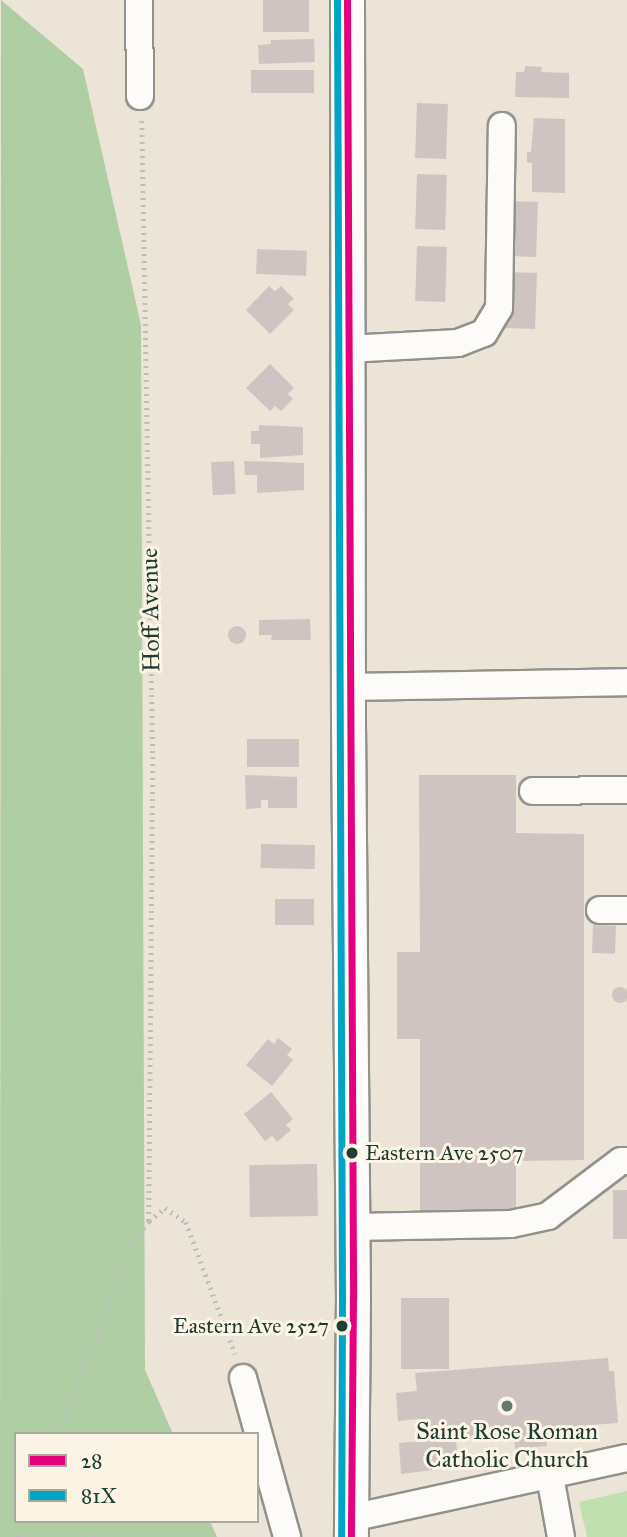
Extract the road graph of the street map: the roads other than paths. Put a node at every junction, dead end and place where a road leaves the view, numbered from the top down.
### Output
1 (139, 0) edge
2 (347, 0) edge
3 (140, 96) road end
4 (502, 126) dead end
5 (347, 349) junction
6 (627, 682) edge
7 (348, 687) junction
8 (533, 790) dead end
9 (627, 790) edge
10 (600, 910) dead end
11 (627, 910) edge
12 (627, 1161) edge
13 (353, 1227) junction
14 (243, 1378) road end
15 (258, 1432) edge
16 (259, 1436) edge
17 (627, 1458) edge
18 (550, 1476) junction
19 (351, 1528) edge
20 (287, 1537) edge
21 (561, 1537) edge

1 - 3 street
2 - 5 main road
4 - 5 street
5 - 7 main road
6 - 7 street
7 - 13 main road
8 - 9 street
10 - 11 street
12 - 13 street
13 - 19 main road
14 - 15 street
16 - 20 street
17 - 18 street
18 - 19 street
18 - 21 street

